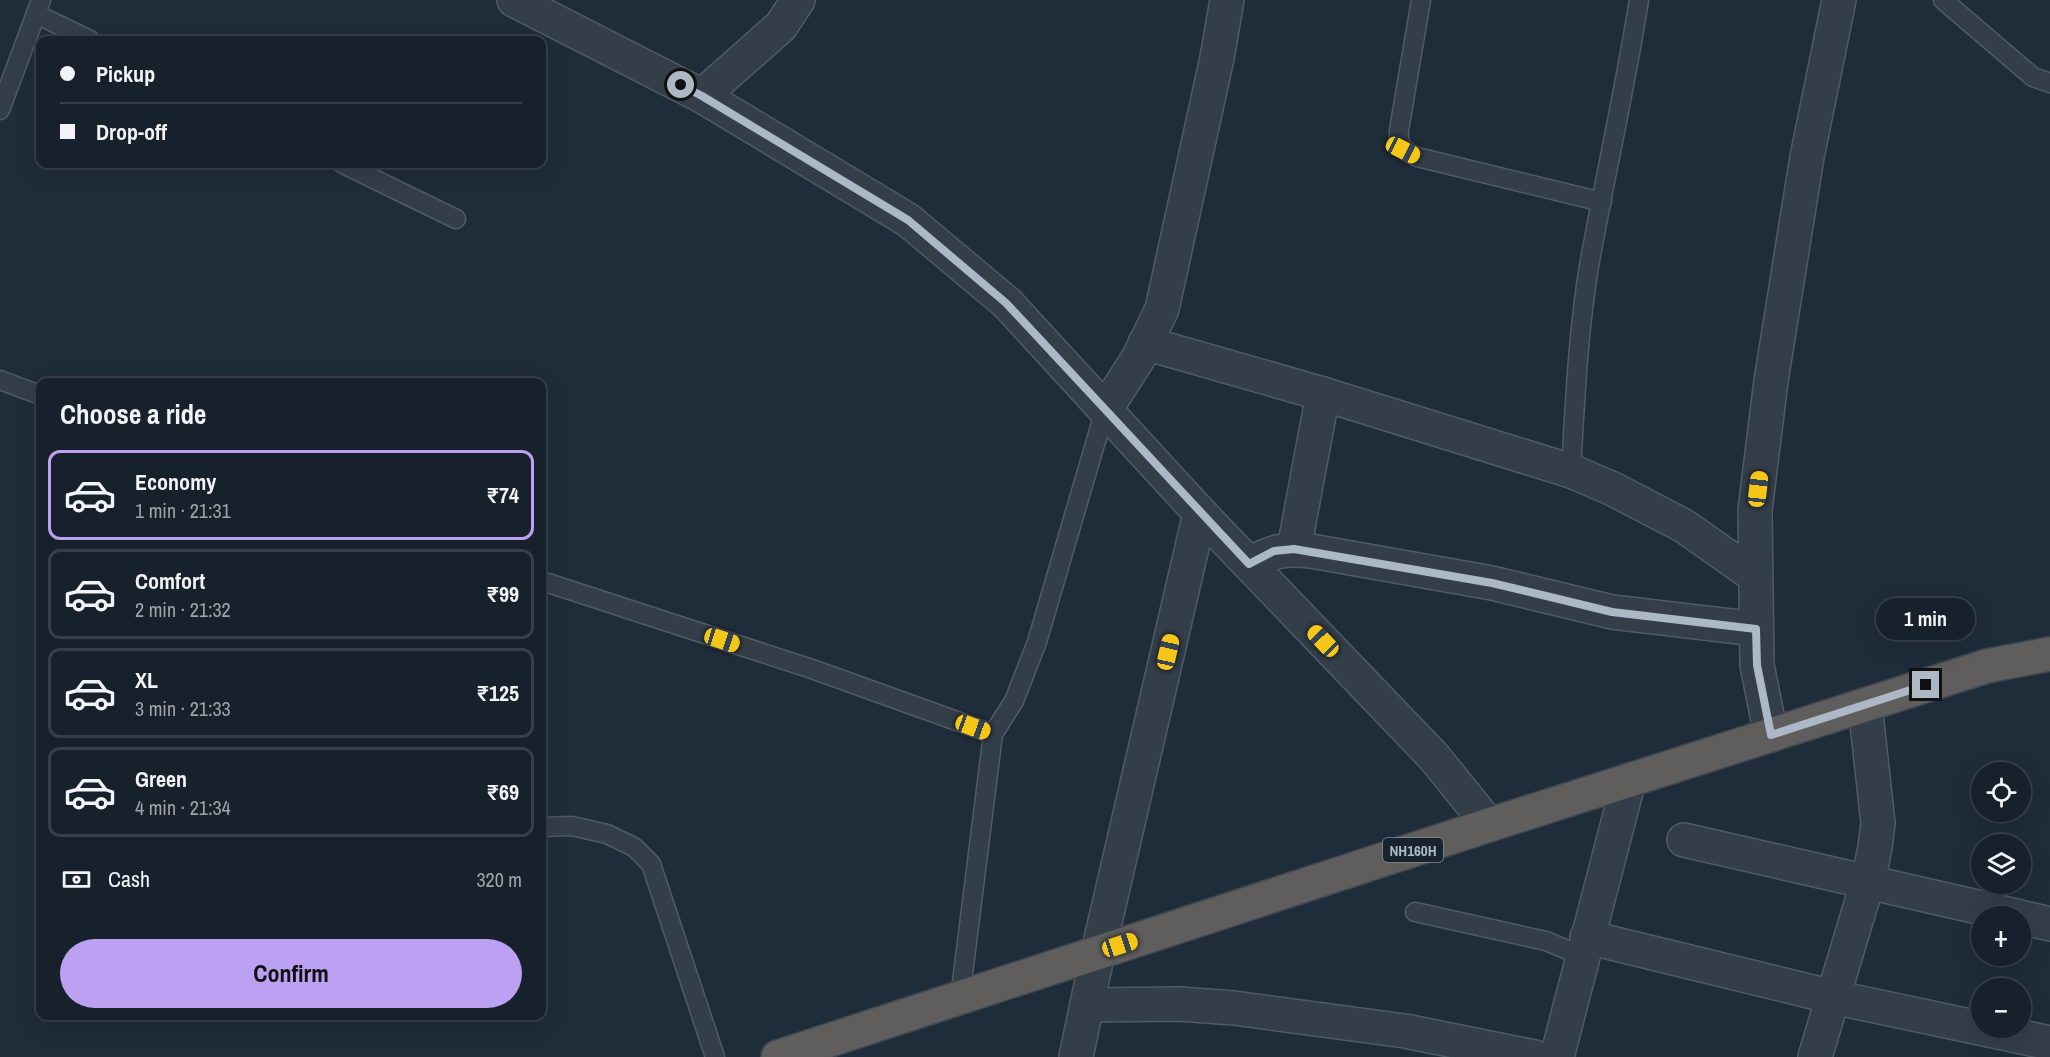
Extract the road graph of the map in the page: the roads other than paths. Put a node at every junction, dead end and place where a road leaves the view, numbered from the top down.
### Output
1 (514, 0) edge
2 (798, 0) edge
3 (1227, 0) edge
4 (1421, 0) edge
5 (1639, 0) edge
6 (1839, 0) edge
7 (1943, 0) edge
8 (38, 7) edge
9 (84, 36) edge
10 (2050, 83) edge
11 (702, 96) junction
12 (0, 110) edge
13 (351, 168) edge
14 (1602, 202) junction
15 (456, 219) dead end
16 (1145, 344) junction
17 (0, 380) edge
18 (36, 394) edge
19 (1323, 394) junction
20 (1105, 410) junction
21 (1571, 471) junction
22 (1200, 513) junction
23 (1294, 549) junction
24 (1249, 564) junction
25 (1755, 576) junction
26 (546, 582) edge
27 (1756, 629) junction
28 (2050, 654) edge
29 (1865, 705) junction
30 (993, 734) junction
31 (1771, 735) junction
32 (1629, 780) junction
33 (1489, 825) junction
34 (546, 827) edge
35 (1684, 840) dead end
36 (1868, 881) junction
37 (1973, 906) edge
38 (1415, 912) dead end
39 (2031, 920) edge
40 (2050, 924) edge
41 (1584, 946) junction
42 (1098, 952) junction
43 (1833, 996) junction
44 (960, 998) junction
45 (1087, 1005) junction
46 (2050, 1043) edge
47 (715, 1057) edge
48 (778, 1057) edge
49 (1076, 1057) edge
50 (1534, 1057) edge
51 (1557, 1057) edge
52 (1815, 1057) edge

1 - 11 street
2 - 11 street
3 - 16 street
4 - 14 lane
5 - 14 lane
6 - 25 street
7 - 10 lane
8 - 9 lane
8 - 12 lane
11 - 20 street
13 - 15 lane
14 - 21 lane
16 - 19 street
16 - 20 street
17 - 18 lane
19 - 21 street
19 - 23 street
20 - 22 street
20 - 30 lane
21 - 25 street
22 - 24 street
22 - 42 street
23 - 24 street
23 - 27 street
24 - 33 street
25 - 27 street
26 - 30 lane
27 - 31 street
28 - 29 highway, NH160H
29 - 31 highway, NH160H
29 - 36 street
30 - 44 lane
31 - 32 highway, NH160H
32 - 33 highway, NH160H
32 - 41 street
33 - 42 highway, NH160H
34 - 47 lane
35 - 36 street
36 - 37 street
36 - 43 street
38 - 41 lane
39 - 40 street
41 - 43 street
41 - 51 street
42 - 44 highway, NH160H
42 - 45 street
43 - 46 street
43 - 52 street
44 - 48 highway, NH160H
45 - 49 street
45 - 50 street

